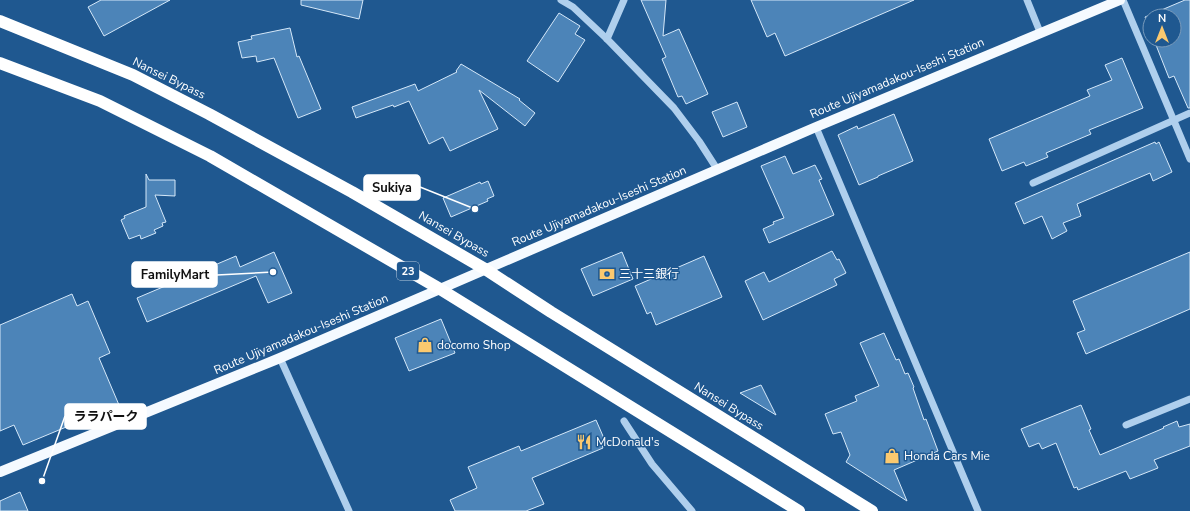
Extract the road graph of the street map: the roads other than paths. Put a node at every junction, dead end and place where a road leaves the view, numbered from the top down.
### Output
1 (561, 0) edge
2 (624, 0) edge
3 (1027, 0) edge
4 (1120, 0) edge
5 (1123, 0) edge
6 (0, 21) edge
7 (1040, 32) junction
8 (607, 39) junction
9 (0, 63) edge
10 (1190, 113) edge
11 (1174, 120) junction
12 (816, 127) junction
13 (1190, 159) edge
14 (717, 169) junction
15 (1032, 182) dead end
16 (485, 269) junction
17 (440, 289) junction
18 (280, 358) junction
19 (1190, 399) edge
20 (624, 421) dead end
21 (1126, 425) dead end
22 (0, 472) edge
23 (349, 511) edge
24 (692, 511) edge
25 (799, 511) edge
26 (872, 511) edge
27 (978, 511) edge

1 - 8 street
2 - 8 street
3 - 7 street
4 - 7 main road, Route Ujiyamadakou-Iseshi Station
5 - 11 street
6 - 16 highway, Nansei Bypass
7 - 12 main road, Route Ujiyamadakou-Iseshi Station
8 - 14 street
9 - 17 highway, 23
10 - 11 street
11 - 13 street
11 - 15 street
12 - 14 main road, Route Ujiyamadakou-Iseshi Station
12 - 27 street
14 - 16 main road, Route Ujiyamadakou-Iseshi Station
16 - 17 main road, Route Ujiyamadakou-Iseshi Station
16 - 26 highway, Nansei Bypass
17 - 18 main road, Route Ujiyamadakou-Iseshi Station
17 - 25 highway, 23
18 - 22 main road, Route Ujiyamadakou-Iseshi Station
18 - 23 street
19 - 21 street
20 - 24 street

